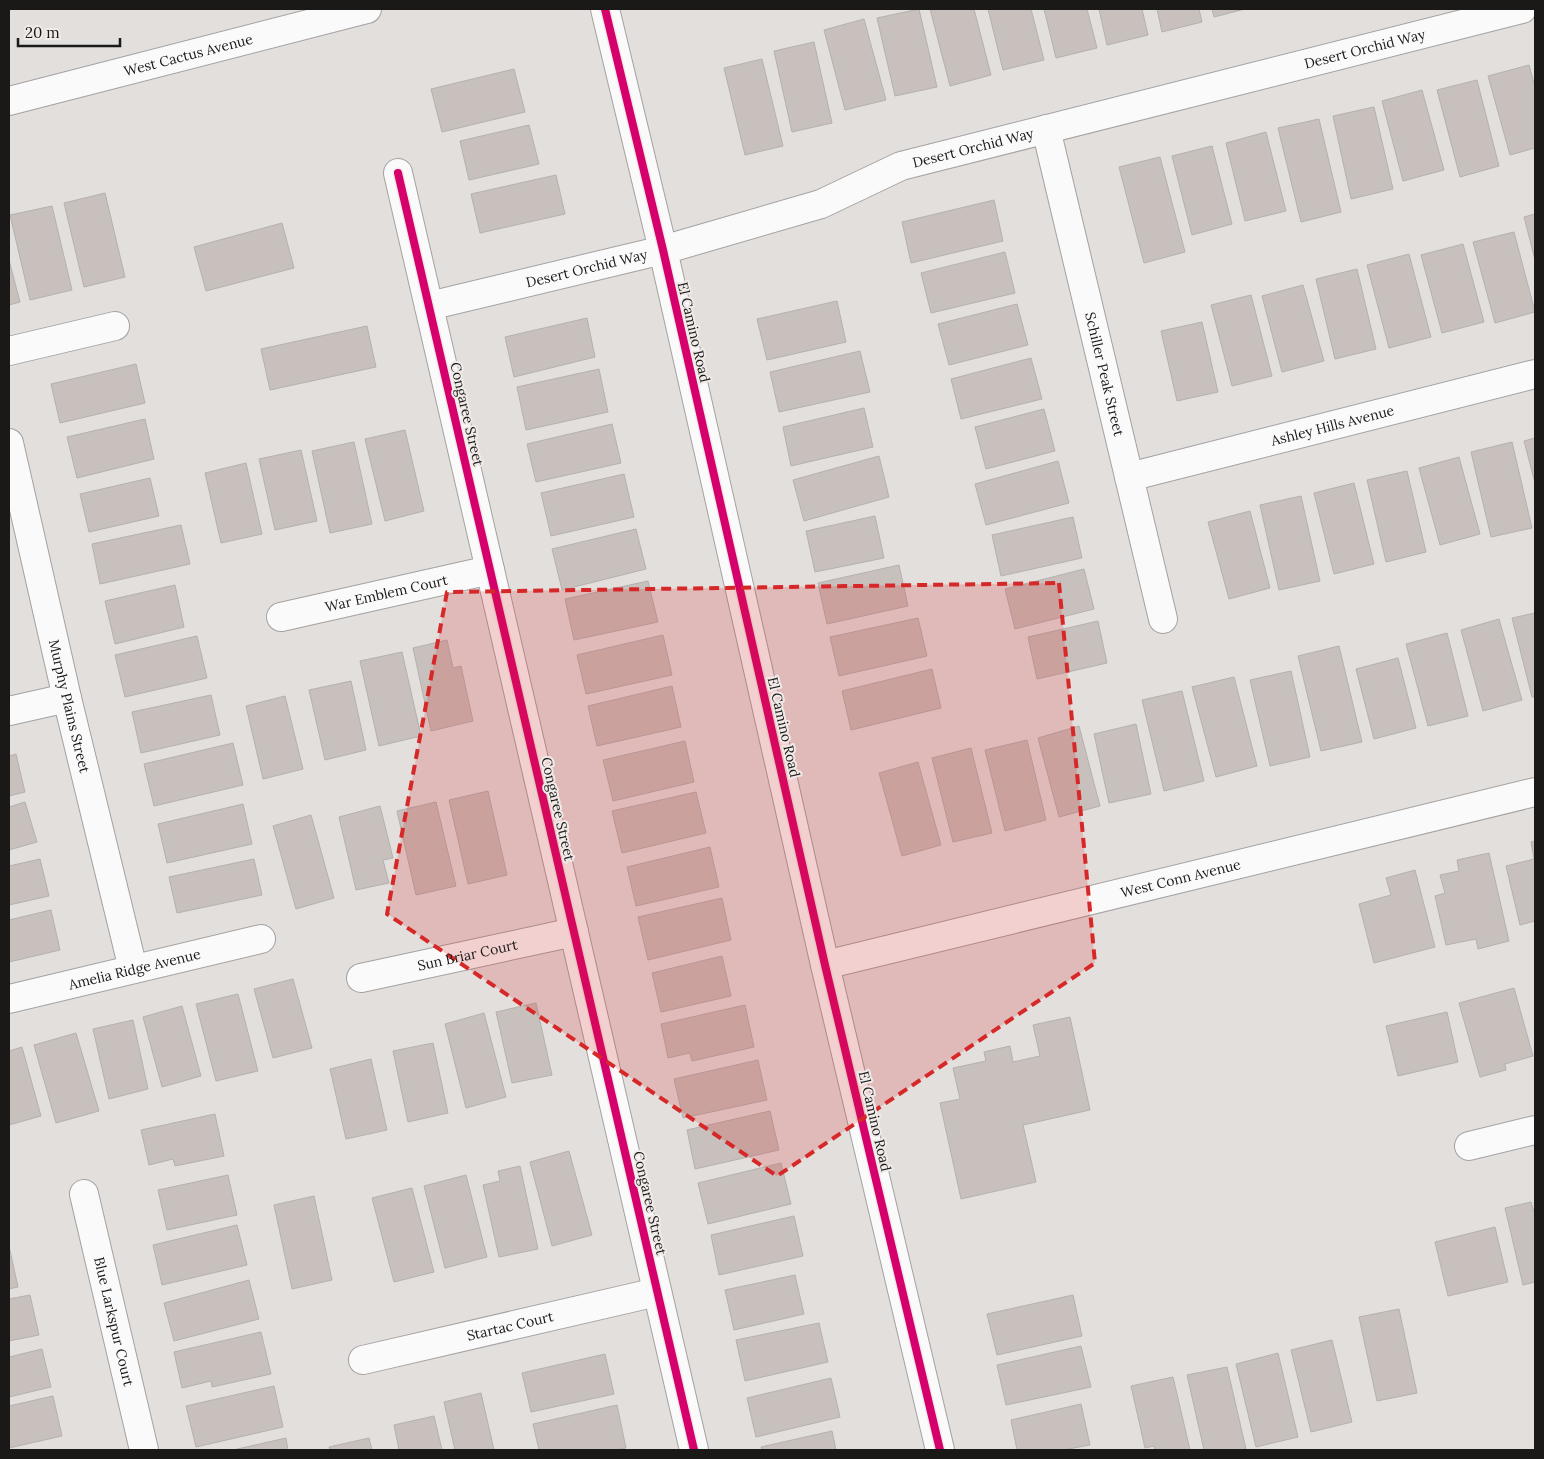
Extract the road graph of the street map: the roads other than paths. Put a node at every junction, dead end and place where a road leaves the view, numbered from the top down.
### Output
1 (367, 9) edge
2 (605, 9) edge
3 (1522, 9) edge
4 (9, 101) edge
5 (1046, 129) junction
6 (398, 173) dead end
7 (663, 250) junction
8 (429, 306) junction
9 (115, 326) dead end
10 (9, 351) edge
11 (1535, 374) edge
12 (9, 443) edge
13 (1129, 477) junction
14 (490, 570) junction
15 (281, 616) dead end
16 (1163, 619) dead end
17 (67, 698) junction
18 (9, 711) edge
19 (1535, 792) edge
20 (574, 932) junction
21 (261, 939) dead end
22 (825, 965) junction
23 (133, 969) junction
24 (361, 978) dead end
25 (9, 999) edge
26 (1535, 1130) edge
27 (1469, 1146) dead end
28 (84, 1194) dead end
29 (657, 1292) junction
30 (363, 1360) dead end
31 (144, 1450) edge
32 (694, 1450) edge
33 (940, 1450) edge

1 - 4 street, West Cactus Avenue
2 - 7 street, El Camino Road
3 - 5 street, Desert Orchid Way
5 - 7 street, Desert Orchid Way
5 - 13 street, Schiller Peak Street
6 - 8 street, Congaree Street
7 - 8 street, Desert Orchid Way
7 - 22 street, El Camino Road
8 - 14 street, Congaree Street
9 - 10 street
11 - 13 street, Ashley Hills Avenue
12 - 17 street, Murphy Plains Street
13 - 16 street, Schiller Peak Street
14 - 15 street, War Emblem Court
14 - 20 street, Congaree Street
17 - 18 street
17 - 23 street, Murphy Plains Street
19 - 22 street, West Conn Avenue
20 - 24 street, Sun Briar Court
20 - 29 street, Congaree Street
21 - 23 street, Amelia Ridge Avenue
22 - 33 street, El Camino Road
23 - 25 street, Amelia Ridge Avenue
26 - 27 street
28 - 31 street, Blue Larkspur Court
29 - 30 street, Startac Court
29 - 32 street, Congaree Street

